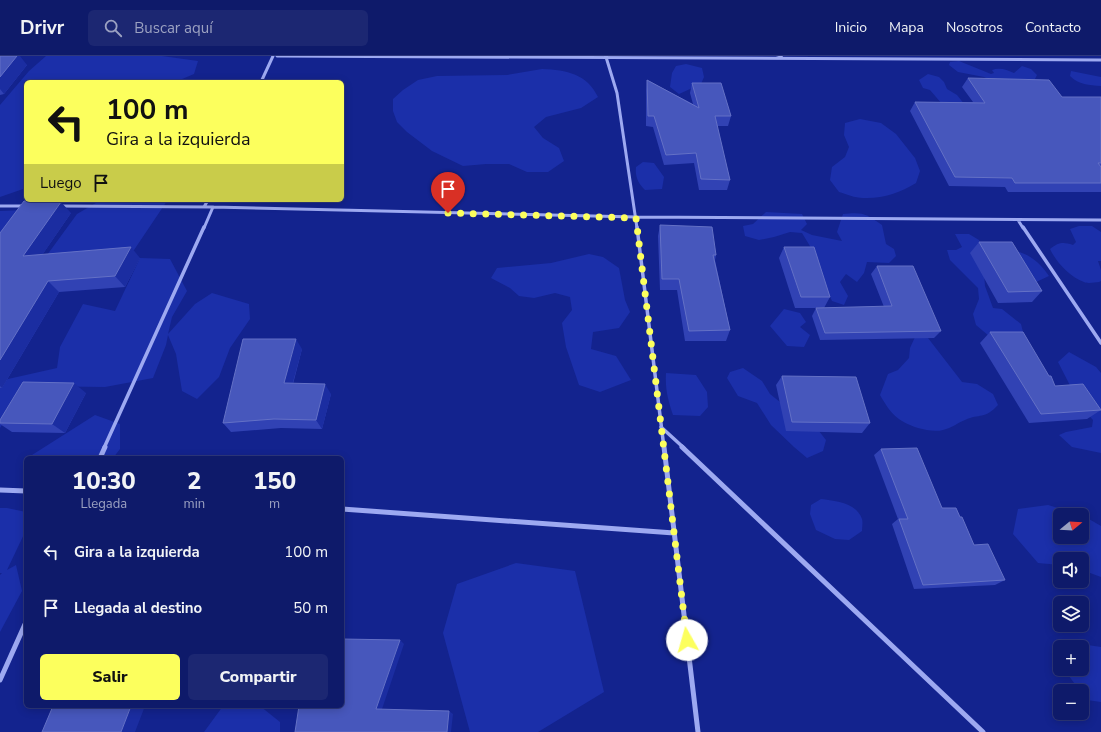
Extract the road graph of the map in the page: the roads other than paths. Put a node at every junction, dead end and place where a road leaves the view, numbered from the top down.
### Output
1 (273, 56) edge
2 (277, 56) edge
3 (782, 56) edge
4 (606, 57) junction
5 (776, 58) junction
6 (1101, 60) edge
7 (262, 80) edge
8 (207, 202) edge
9 (0, 206) edge
10 (31, 206) edge
11 (55, 206) edge
12 (204, 207) junction
13 (212, 207) junction
14 (636, 218) junction
15 (1018, 220) junction
16 (1101, 220) edge
17 (1101, 343) edge
18 (661, 427) junction
19 (101, 456) edge
20 (0, 490) edge
21 (24, 490) edge
22 (344, 509) edge
23 (674, 533) junction
24 (24, 626) edge
25 (0, 680) edge
26 (698, 732) edge
27 (983, 732) edge

1 - 7 street
2 - 4 street
3 - 5 lane
4 - 5 street
4 - 14 street
5 - 6 street
8 - 12 street
9 - 10 street
11 - 12 street
12 - 13 street
13 - 14 street
13 - 19 street
14 - 15 street
14 - 18 street
15 - 16 street
15 - 17 street
18 - 23 street
18 - 27 street
20 - 21 street
22 - 23 street
23 - 26 street
24 - 25 street

